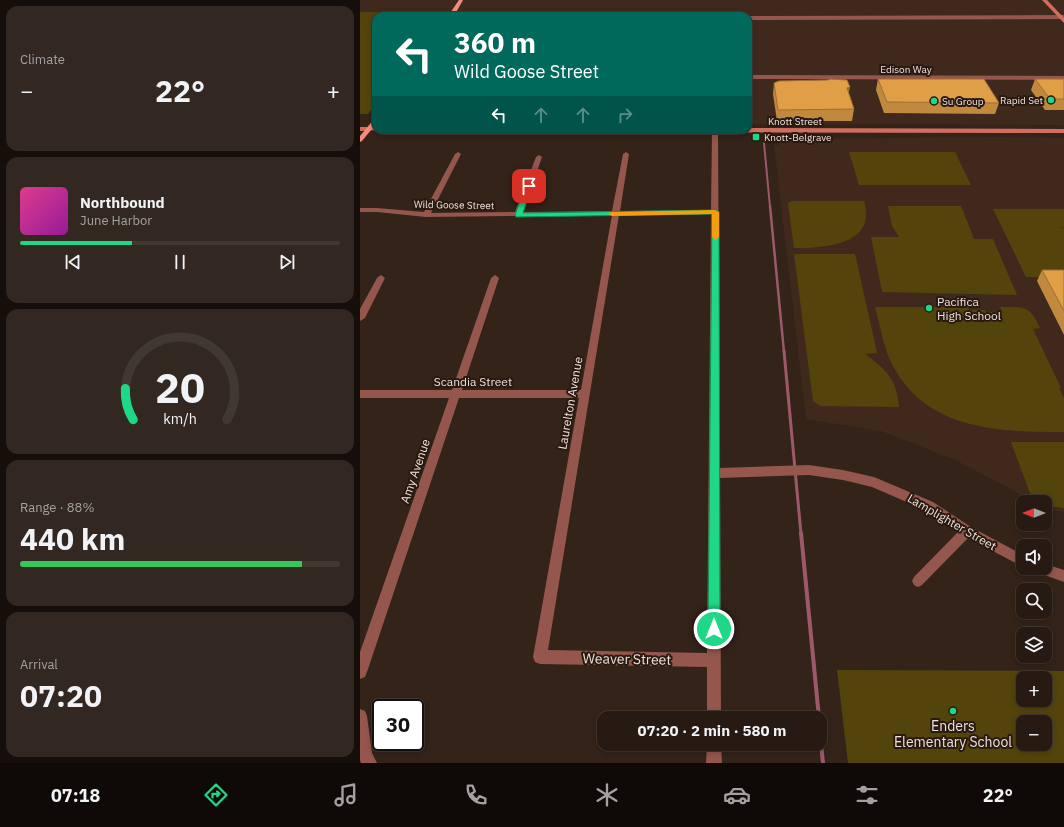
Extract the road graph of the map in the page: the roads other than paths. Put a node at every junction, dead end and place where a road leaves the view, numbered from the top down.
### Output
1 (461, 0) edge
2 (1044, 0) edge
3 (454, 12) edge
4 (1062, 17) edge
5 (752, 18) edge
6 (1064, 21) edge
7 (752, 77) edge
8 (1064, 78) edge
9 (360, 129) edge
10 (372, 130) edge
11 (372, 131) edge
12 (752, 131) edge
13 (1064, 131) edge
14 (715, 134) edge
15 (360, 140) edge
16 (458, 154) dead end
17 (626, 154) dead end
18 (539, 156) dead end
19 (360, 210) edge
20 (715, 212) junction
21 (616, 214) junction
22 (426, 215) junction
23 (518, 215) junction
24 (381, 278) dead end
25 (495, 278) dead end
26 (360, 318) edge
27 (360, 394) edge
28 (455, 394) junction
29 (585, 394) junction
30 (714, 473) junction
31 (967, 530) junction
32 (1016, 557) edge
33 (1052, 572) edge
34 (1064, 576) edge
35 (918, 581) dead end
36 (540, 657) joint
37 (714, 660) junction
38 (360, 672) edge
39 (714, 711) edge
40 (360, 716) edge
41 (714, 751) edge
42 (369, 763) edge
43 (714, 763) edge

1 - 3 main road
2 - 4 main road
4 - 5 street
4 - 6 main road
7 - 8 street, Edison Way
9 - 10 main road
11 - 15 main road
12 - 13 main road, Knott Street
14 - 20 street
16 - 22 street
17 - 21 street, Laurelton Avenue
18 - 23 street
19 - 22 street, Wild Goose Street
20 - 21 street, Wild Goose Street
20 - 30 street
21 - 23 street, Wild Goose Street
21 - 29 street, Laurelton Avenue
22 - 23 street, Wild Goose Street
24 - 26 street
25 - 28 street, Amy Avenue
27 - 28 street, Scandia Street
28 - 29 street, Scandia Street
28 - 38 street, Amy Avenue
29 - 36 street, Laurelton Avenue
30 - 31 street, Lamplighter Street
30 - 37 street
31 - 32 street, Lamplighter Street
31 - 35 street
33 - 34 street
36 - 37 street, Weaver Street
37 - 39 street
40 - 42 street
41 - 43 street

